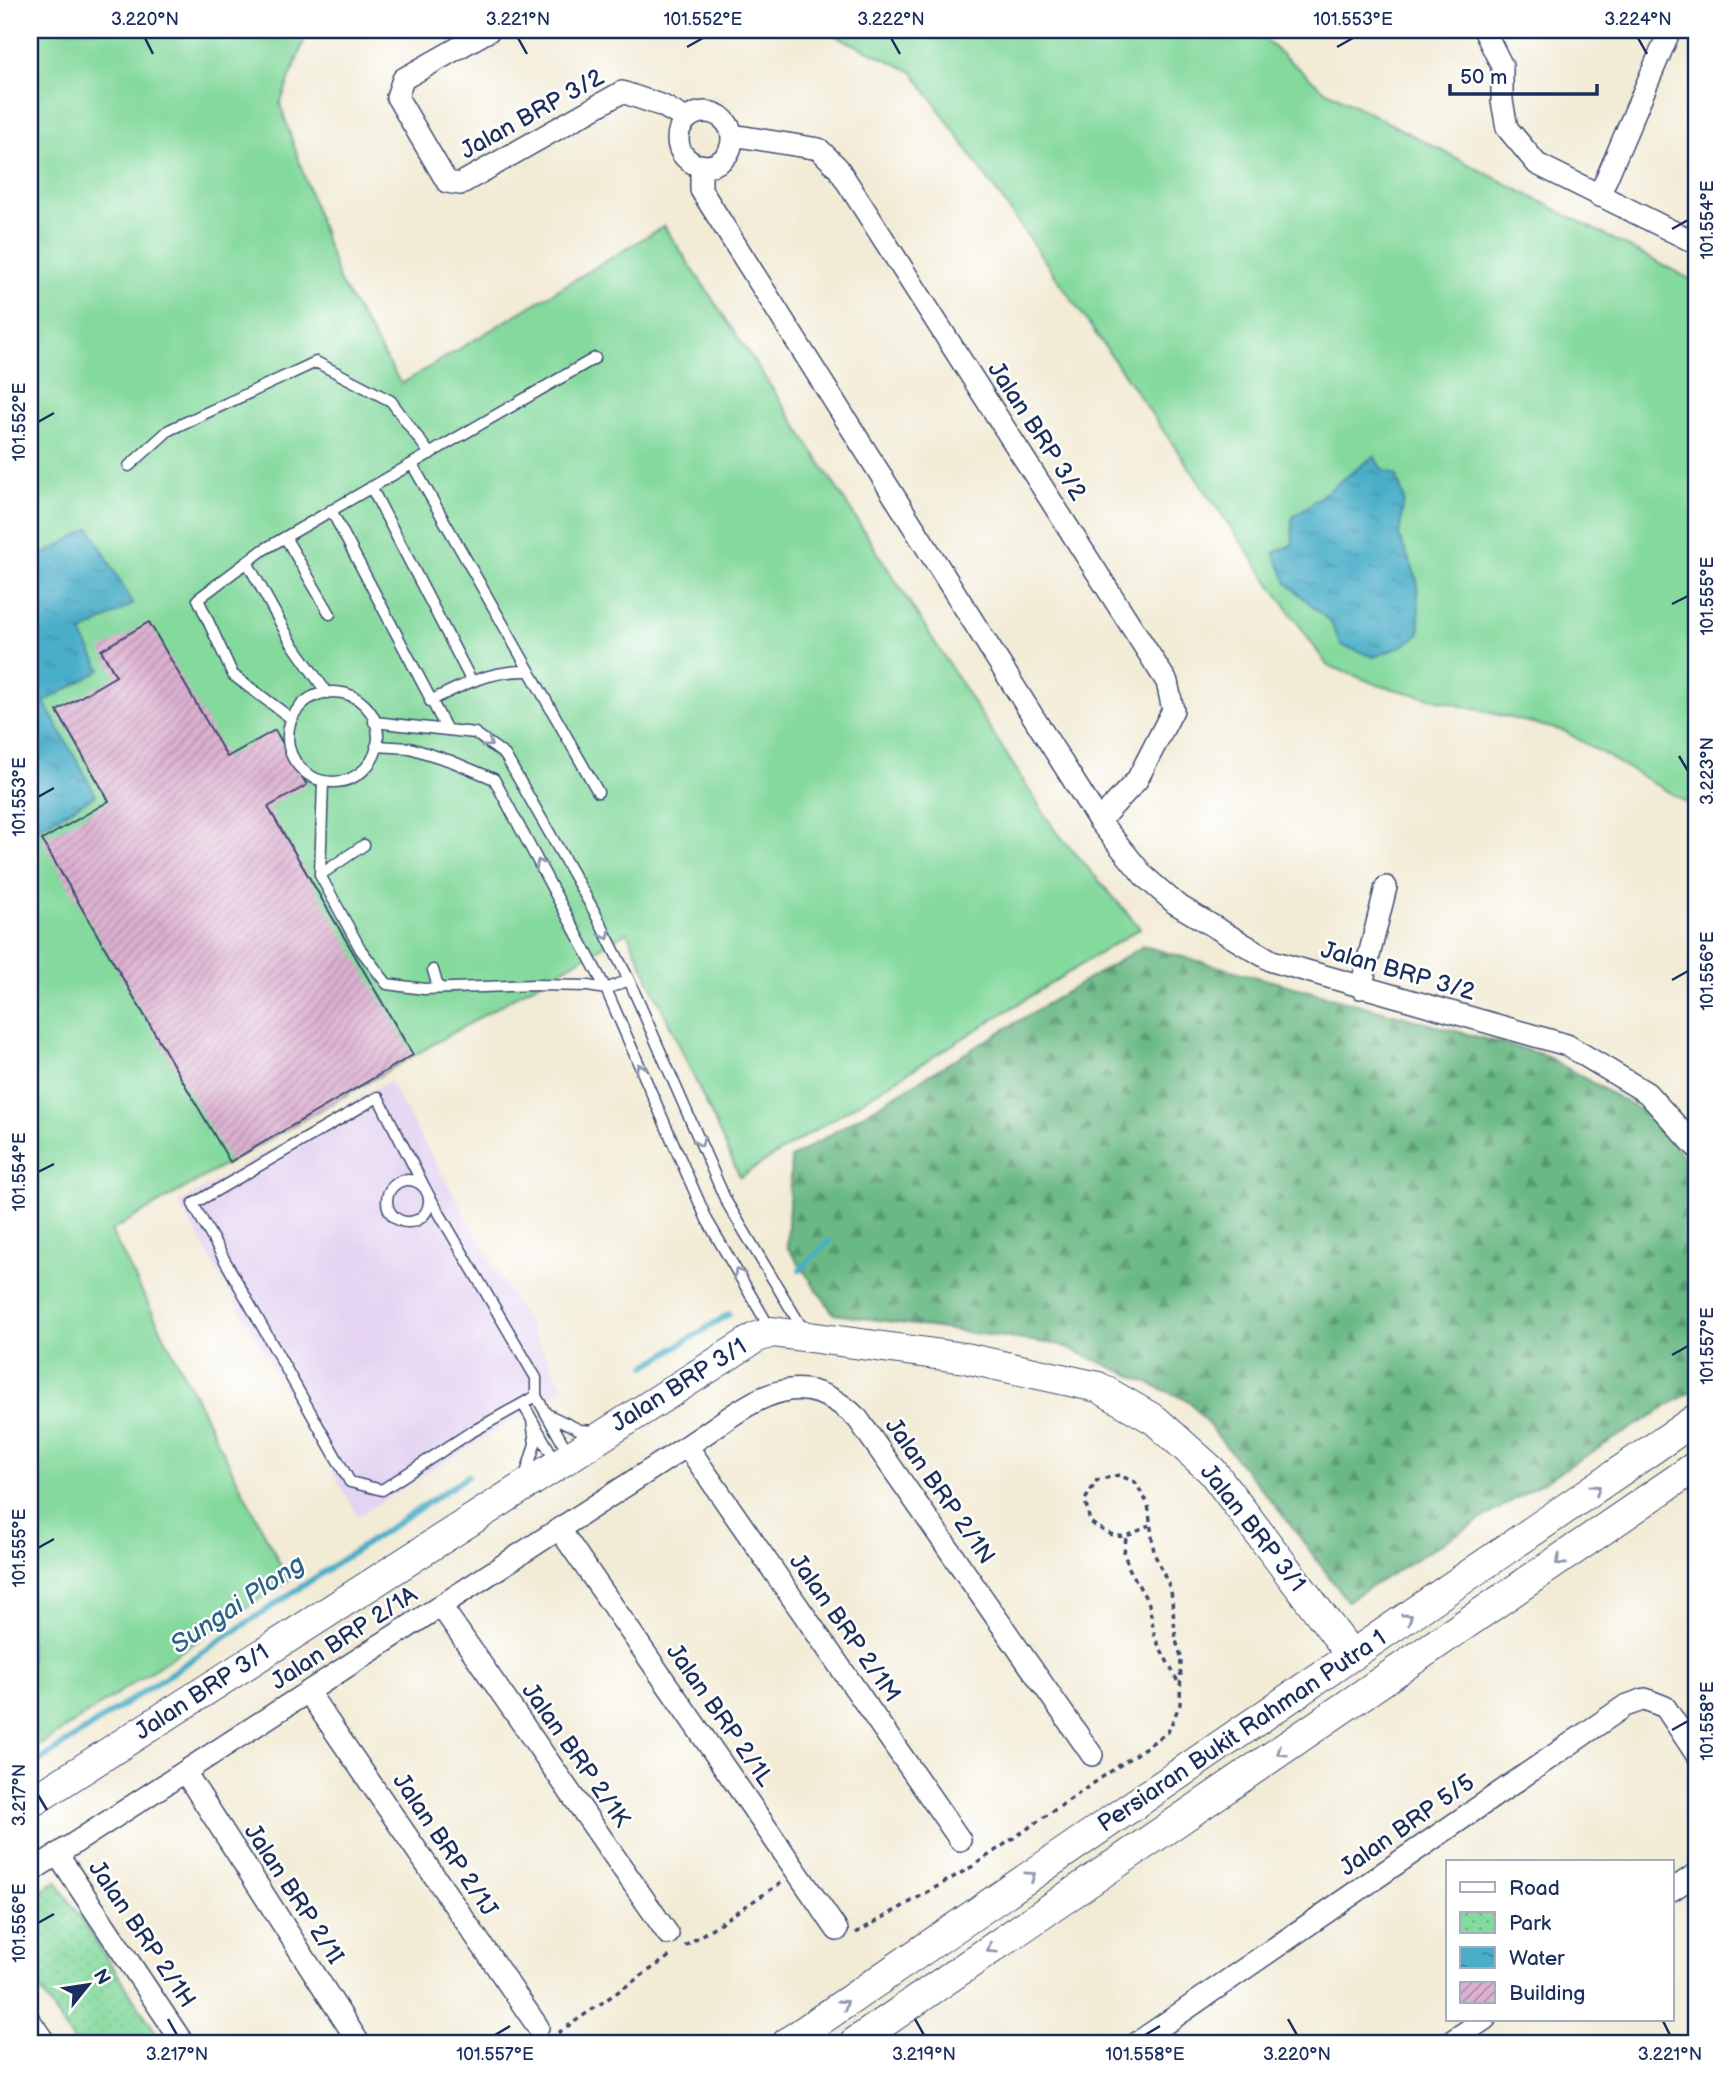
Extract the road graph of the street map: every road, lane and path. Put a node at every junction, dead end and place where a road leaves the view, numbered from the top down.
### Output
1 (489, 30) edge
2 (1484, 30) edge
3 (1670, 30) edge
4 (686, 119) junction
5 (732, 135) junction
6 (701, 165) junction
7 (1599, 196) junction
8 (1696, 243) edge
9 (595, 358) dead end
10 (430, 454) junction
11 (412, 464) junction
12 (129, 466) dead end
13 (371, 487) junction
14 (331, 510) junction
15 (285, 537) junction
16 (247, 562) junction
17 (330, 614) dead end
18 (529, 671) junction
19 (471, 680) junction
20 (327, 693) junction
21 (430, 701) junction
22 (292, 719) junction
23 (374, 722) junction
24 (447, 730) junction
25 (376, 746) junction
26 (323, 781) junction
27 (598, 792) dead end
28 (1100, 821) junction
29 (364, 845) dead end
30 (320, 875) junction
31 (1386, 887) dead end
32 (433, 970) dead end
33 (629, 980) junction
34 (438, 986) junction
35 (1361, 988) junction
36 (606, 989) junction
37 (1696, 1147) edge
38 (772, 1332) junction
39 (807, 1335) junction
40 (536, 1396) junction
41 (523, 1404) junction
42 (545, 1412) junction
43 (1696, 1419) edge
44 (532, 1420) junction
45 (605, 1432) junction
46 (687, 1446) junction
47 (563, 1459) junction
48 (1696, 1466) edge
49 (521, 1486) junction
50 (1149, 1525) junction
51 (560, 1530) junction
52 (1126, 1538) junction
53 (1517, 1590) junction
54 (441, 1606) junction
55 (1352, 1657) junction
56 (1180, 1686) junction
57 (308, 1692) junction
58 (1337, 1714) junction
59 (1696, 1754) edge
60 (1092, 1755) dead end
61 (185, 1772) junction
62 (30, 1803) edge
63 (960, 1840) dead end
64 (57, 1854) junction
65 (30, 1872) edge
66 (1696, 1874) edge
67 (787, 1881) dead end
68 (1674, 1889) edge
69 (846, 1932) joint
70 (668, 1934) dead end
71 (30, 2021) edge
72 (1482, 2021) edge
73 (545, 2031) joint
74 (45, 2043) edge
75 (183, 2043) edge
76 (359, 2043) edge
77 (788, 2043) edge
78 (854, 2043) edge
79 (1137, 2043) edge
80 (1449, 2043) edge

1 - 4 street, Jalan BRP 3/2
2 - 7 street
3 - 7 street
4 - 5 street
4 - 6 street
5 - 6 street
5 - 28 street, Jalan BRP 3/2
6 - 28 street, Jalan BRP 3/2
7 - 8 street
9 - 10 lane
10 - 11 lane
10 - 12 lane
11 - 13 lane
11 - 18 lane
13 - 14 lane
13 - 19 lane
14 - 15 lane
14 - 21 lane
15 - 16 lane
15 - 17 lane
16 - 20 lane
16 - 22 lane
18 - 19 lane
18 - 27 lane
19 - 21 lane
20 - 22 lane
20 - 23 lane
21 - 24 lane
22 - 26 lane
23 - 24 lane
23 - 25 lane
24 -> 33 lane
25 - 26 lane
36 -> 25 lane
26 - 30 lane
28 - 35 street, Jalan BRP 3/2
29 - 30 lane
30 - 34 lane
31 - 35 street
32 - 34 lane
33 - 36 lane
33 -> 39 lane
34 - 36 lane
35 - 37 street, Jalan BRP 3/2
38 -> 36 lane
38 - 39 main road, Jalan BRP 3/1
38 - 45 main road, Jalan BRP 3/1
39 - 55 main road, Jalan BRP 3/1
40 - 41 lane
40 - 41 lane
40 - 42 lane
41 - 44 lane
42 - 45 lane
42 - 47 lane
55 -> 43 main road, Persiaran Bukit Rahman Putra 1
44 - 47 lane
44 - 49 lane
45 - 47 main road, Jalan BRP 3/1
46 - 51 street, Jalan BRP 2/1A
46 - 60 street, Jalan BRP 2/1N
46 - 63 street, Jalan BRP 2/1M
47 - 49 main road, Jalan BRP 3/1
48 -> 53 main road, Persiaran Bukit Rahman Putra 1
49 - 62 main road, Jalan BRP 3/1
50 - 52 path
50 - 52 path
50 - 56 path
51 - 54 street, Jalan BRP 2/1A
51 - 69 street, Jalan BRP 2/1L
52 - 56 path
53 - 55 main road
53 - 58 main road, Persiaran Bukit Rahman Putra 1
54 - 57 street, Jalan BRP 2/1A
54 - 70 street, Jalan BRP 2/1K
55 - 58 main road
77 -> 55 main road, Persiaran Bukit Rahman Putra 1
56 - 69 path
57 - 61 street, Jalan BRP 2/1A
57 - 73 street, Jalan BRP 2/1J
58 -> 78 main road, Persiaran Bukit Rahman Putra 1
59 - 79 street, Jalan BRP 5/5
61 - 64 street, Jalan BRP 2/1A
61 - 76 street, Jalan BRP 2/1I
64 - 65 street, Jalan BRP 2/1A
64 - 75 street, Jalan BRP 2/1H
66 - 68 street
67 - 73 path
71 - 74 street
72 - 80 street

